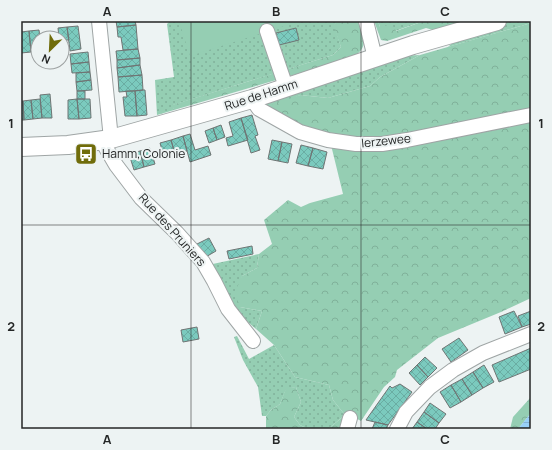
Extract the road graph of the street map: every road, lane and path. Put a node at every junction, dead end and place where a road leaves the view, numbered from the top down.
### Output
1 (99, 21) edge
2 (366, 21) edge
3 (497, 21) edge
4 (267, 31) dead end
5 (374, 58) junction
6 (286, 87) junction
7 (252, 98) junction
8 (531, 115) edge
9 (106, 140) junction
10 (21, 147) edge
11 (531, 334) edge
12 (253, 341) dead end
13 (397, 429) edge

1 - 9 street
2 - 5 street
3 - 5 main road, Rue de Hamm
4 - 6 street
5 - 6 main road, Rue de Hamm
6 - 7 main road, Rue de Hamm
7 - 8 street, Ierzewee
7 - 9 main road, Rue de Hamm
9 - 10 main road, Rue de Hamm
9 - 12 street, Rue des Pruniers
11 - 13 street

